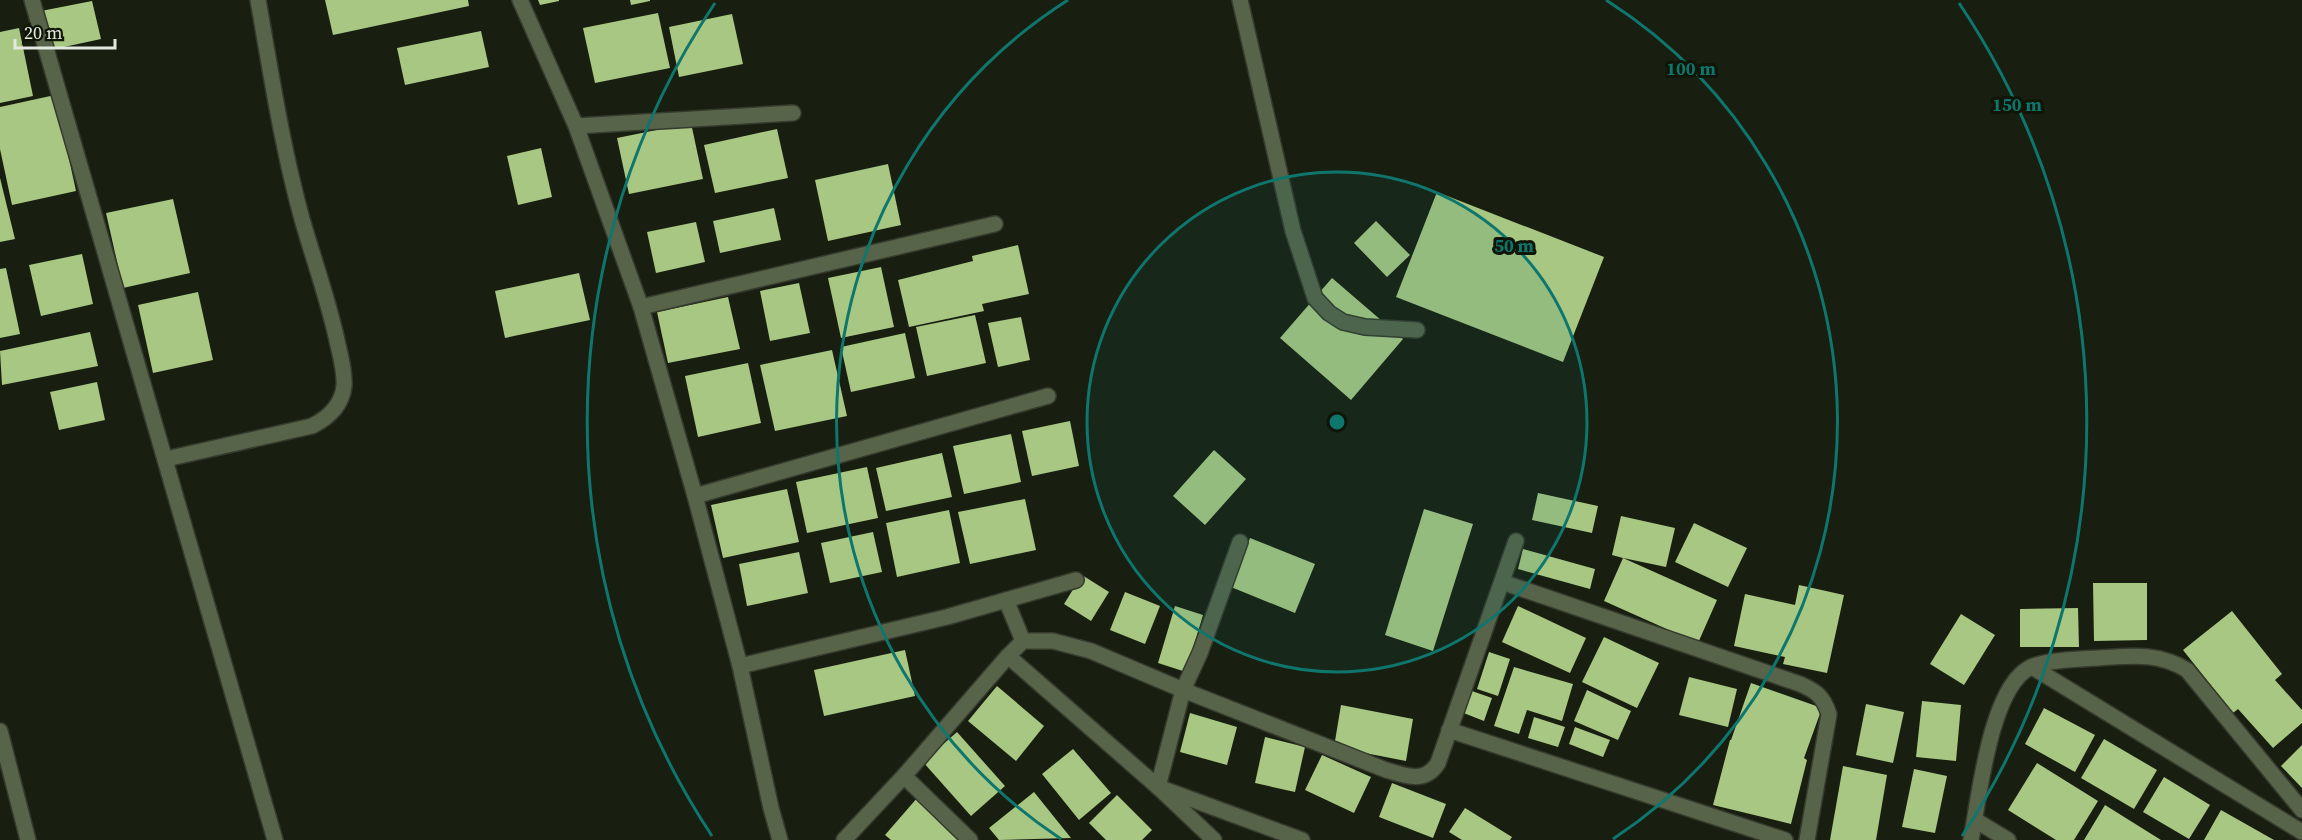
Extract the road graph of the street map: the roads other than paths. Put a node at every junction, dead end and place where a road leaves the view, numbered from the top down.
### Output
1 (32, 0) edge
2 (258, 0) edge
3 (520, 0) edge
4 (1240, 0) edge
5 (793, 113) dead end
6 (576, 126) junction
7 (995, 224) dead end
8 (641, 307) junction
9 (1417, 330) dead end
10 (1048, 396) dead end
11 (165, 459) junction
12 (695, 496) junction
13 (1516, 541) dead end
14 (1240, 542) dead end
15 (1076, 580) dead end
16 (1503, 582) junction
17 (1006, 600) junction
18 (1023, 642) junction
19 (1008, 656) junction
20 (740, 666) junction
21 (2032, 667) junction
22 (1183, 690) junction
23 (1449, 730) junction
24 (0, 731) edge
25 (904, 776) junction
26 (1158, 787) junction
27 (2302, 810) edge
28 (1975, 820) junction
29 (2302, 832) edge
30 (28, 840) edge
31 (275, 840) edge
32 (780, 840) edge
33 (844, 840) edge
34 (970, 840) edge
35 (1214, 840) edge
36 (1302, 840) edge
37 (1785, 840) edge
38 (1807, 840) edge
39 (1971, 840) edge
40 (2008, 840) edge

1 - 11 street
2 - 11 street
3 - 6 street
4 - 9 street
5 - 6 street
6 - 8 street
7 - 8 street
8 - 12 street
10 - 12 street
11 - 31 street
12 - 20 street
13 - 16 street
14 - 22 street
15 - 17 street
16 - 23 street
16 - 38 street
17 - 18 street
17 - 20 street
18 - 19 street
18 - 22 street
19 - 25 street
19 - 26 street
20 - 32 street
21 - 27 street
21 - 28 street
21 - 29 street
22 - 23 street
22 - 26 street
23 - 37 street
24 - 30 street
25 - 33 street
25 - 34 street
26 - 35 street
26 - 36 street
28 - 39 street
28 - 40 street

